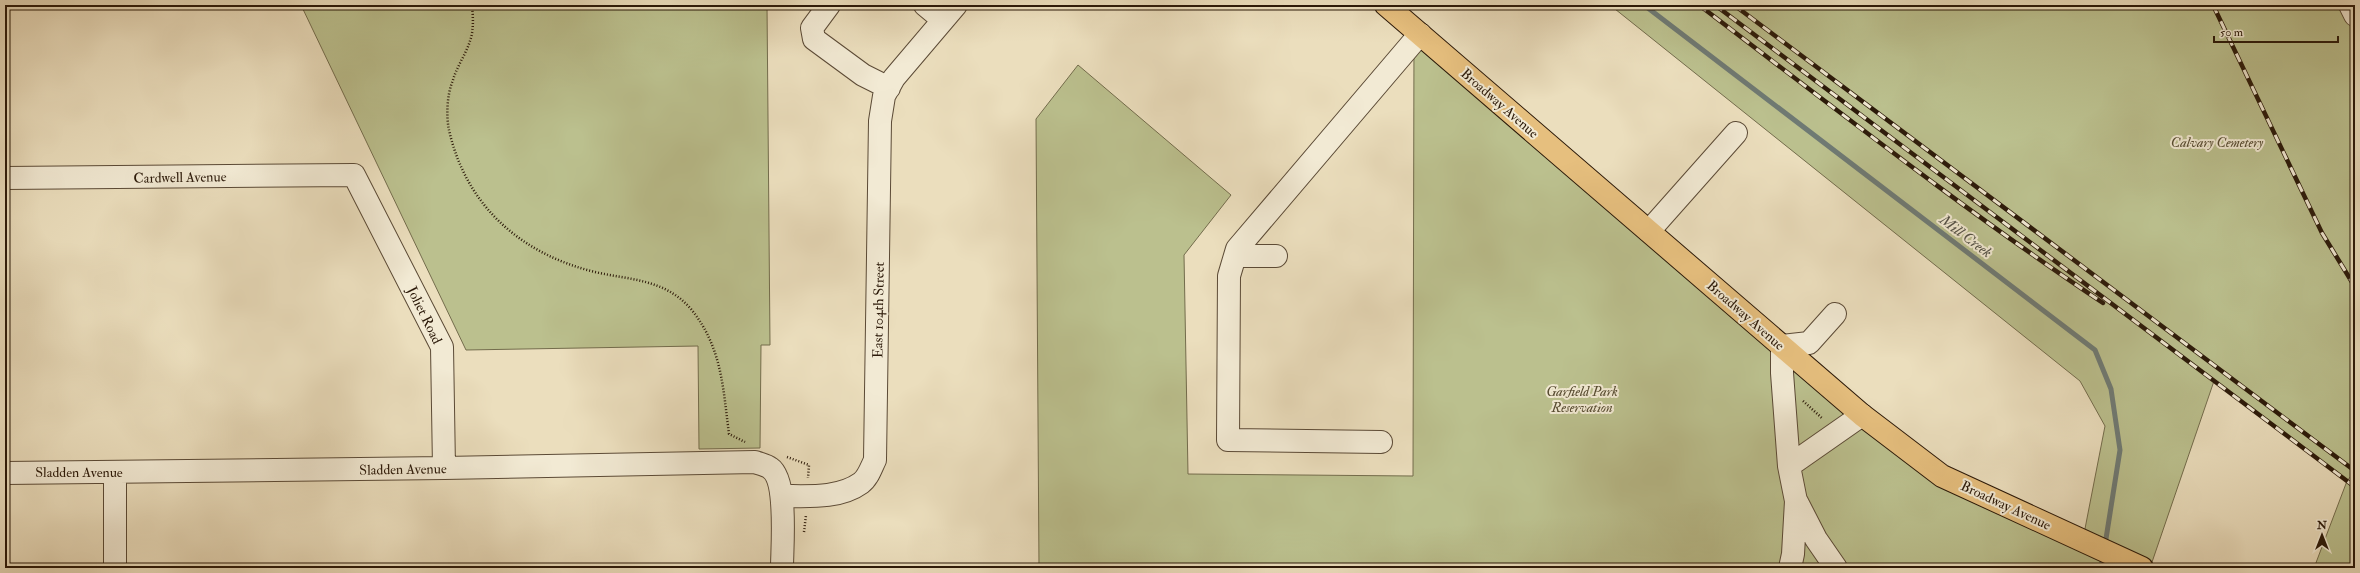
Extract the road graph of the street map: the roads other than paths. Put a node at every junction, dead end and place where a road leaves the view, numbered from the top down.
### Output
1 (829, 5) edge
2 (925, 5) edge
3 (1386, 5) edge
4 (2350, 5) edge
5 (950, 13) edge
6 (2355, 15) edge
7 (1420, 34) junction
8 (889, 88) junction
9 (1736, 133) dead end
10 (354, 175) joint
11 (5, 178) edge
12 (1649, 231) junction
13 (1235, 256) junction
14 (1276, 256) dead end
15 (1835, 314) dead end
16 (1782, 346) junction
17 (1862, 415) junction
18 (1381, 442) dead end
19 (1789, 466) junction
20 (444, 468) junction
21 (115, 472) junction
22 (5, 473) edge
23 (782, 496) junction
24 (1796, 501) junction
25 (115, 568) edge
26 (782, 568) edge
27 (1790, 568) edge
28 (1836, 568) edge
29 (2142, 568) edge

1 - 8 street
2 - 5 street
3 - 7 main road, Broadway Avenue
4 - 6 street
5 - 8 street, East 104th Street
7 - 12 main road, Broadway Avenue
7 - 13 street
8 - 23 street, East 104th Street
9 - 12 street
10 - 11 street, Cardwell Avenue
10 - 20 street, Joliet Road
12 - 16 main road, Broadway Avenue
13 - 14 street
13 - 18 street
15 - 16 street
16 - 17 main road, Broadway Avenue
16 - 19 street
17 - 19 street
17 - 29 main road, Broadway Avenue
19 - 24 street
20 - 21 street, Sladden Avenue
20 - 23 street, Sladden Avenue
21 - 22 street, Sladden Avenue
21 - 25 street
23 - 26 street
24 - 27 street
24 - 28 street

